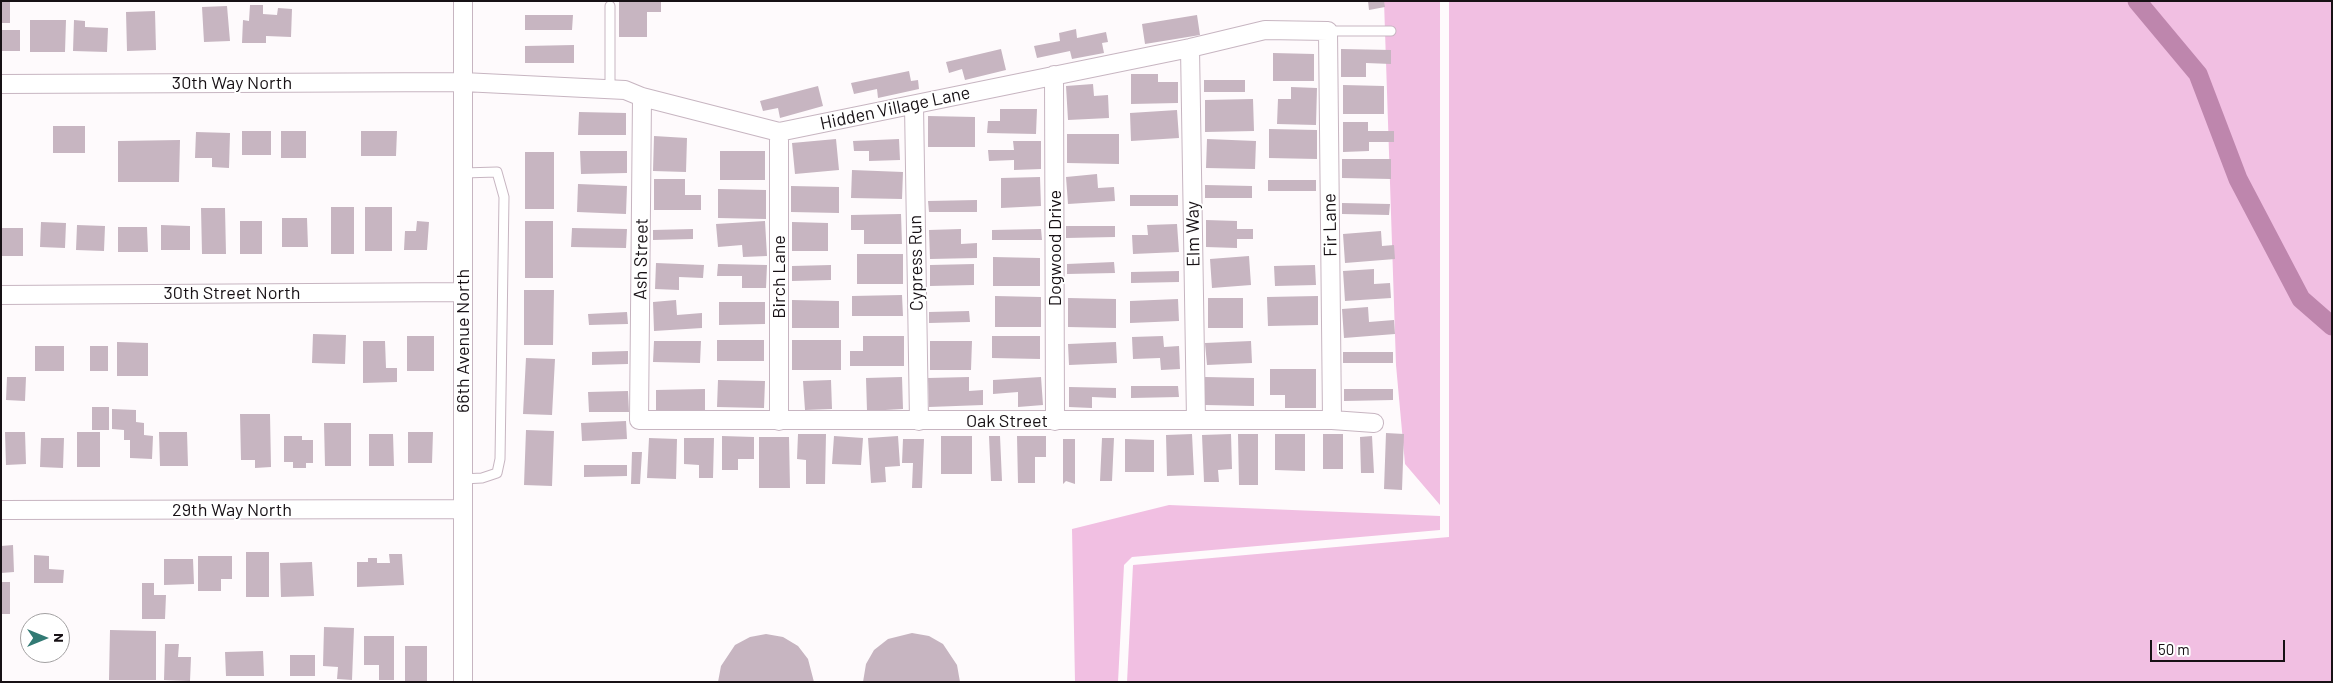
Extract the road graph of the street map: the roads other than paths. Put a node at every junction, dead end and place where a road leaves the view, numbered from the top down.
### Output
1 (463, 1) edge
2 (610, 6) dead end
3 (1328, 31) junction
4 (1392, 31) dead end
5 (1190, 48) junction
6 (1054, 75) junction
7 (463, 82) junction
8 (1, 84) edge
9 (610, 89) junction
10 (642, 97) junction
11 (914, 105) junction
12 (779, 132) junction
13 (463, 173) junction
14 (463, 292) junction
15 (1, 295) edge
16 (639, 420) joint
17 (1196, 420) junction
18 (1332, 420) junction
19 (779, 421) junction
20 (919, 421) junction
21 (1055, 421) junction
22 (1374, 423) dead end
23 (463, 480) junction
24 (463, 509) junction
25 (1, 510) edge
26 (463, 682) edge

1 - 7 street, 66th Avenue North
2 - 9 lane
3 - 4 lane
3 - 5 street, Hidden Village Lane
3 - 18 street, Fir Lane
5 - 6 street, Hidden Village Lane
5 - 17 street, Elm Way
6 - 11 street, Hidden Village Lane
6 - 21 street, Dogwood Drive
7 - 8 street, 30th Way North
7 - 9 street, Hidden Village Lane
7 - 13 street, 66th Avenue North
9 - 10 street, Hidden Village Lane
10 - 12 street, Hidden Village Lane
10 - 16 street, Ash Street
11 - 12 street, Hidden Village Lane
11 - 20 street, Cypress Run
12 - 19 street, Birch Lane
13 - 14 street, 66th Avenue North
13 - 23 lane
14 - 15 street, 30th Street North
14 - 23 street, 66th Avenue North
16 - 19 street, Oak Street
17 - 18 street, Oak Street
17 - 21 street, Oak Street
18 - 22 street, Oak Street
19 - 20 street, Oak Street
20 - 21 street, Oak Street
23 - 24 street, 66th Avenue North
24 - 25 street, 29th Way North
24 - 26 street, 66th Avenue North

